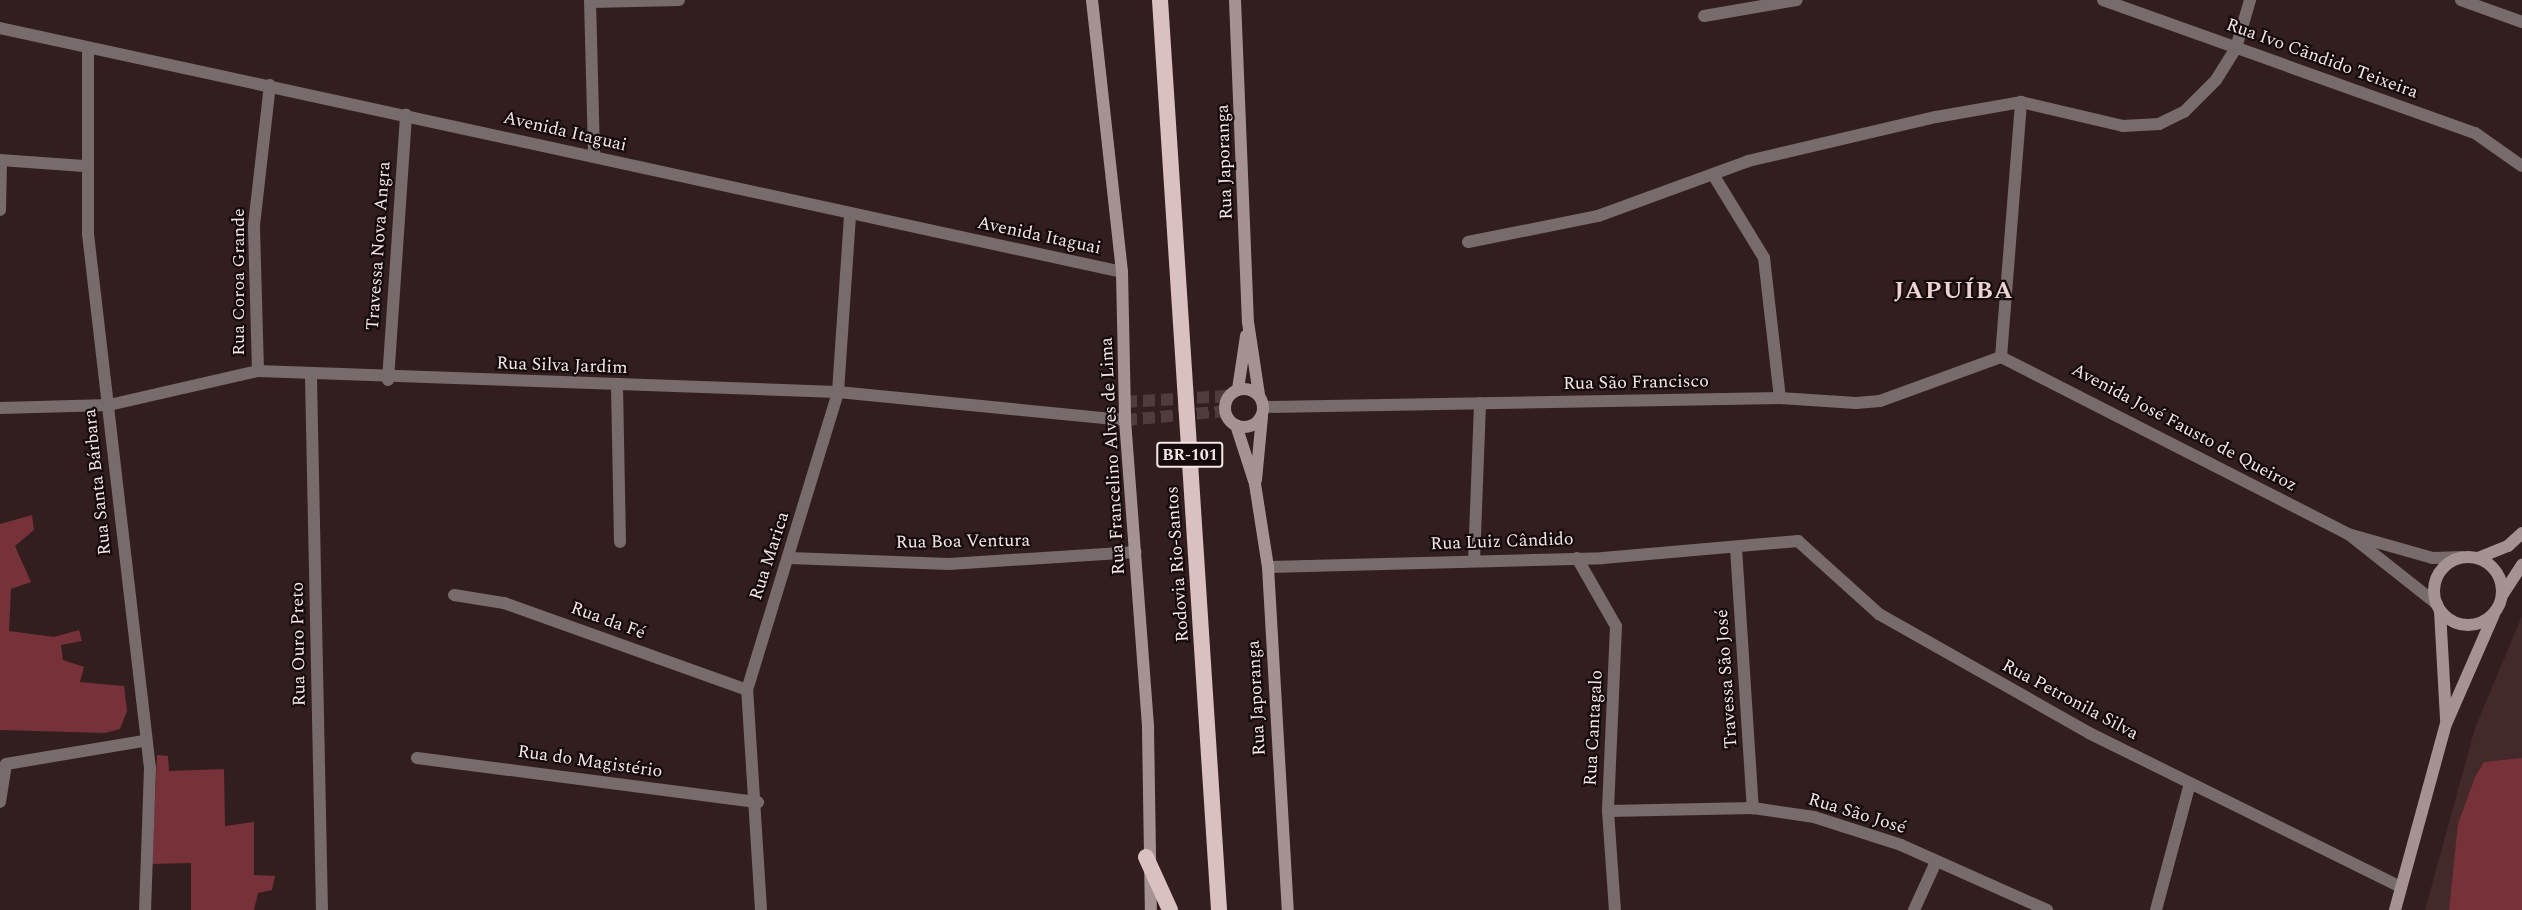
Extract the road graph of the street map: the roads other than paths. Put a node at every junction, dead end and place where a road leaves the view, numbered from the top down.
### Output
1 (679, 0) edge
2 (1092, 0) edge
3 (1161, 0) edge
4 (1235, 0) edge
5 (1797, 0) edge
6 (2103, 0) edge
7 (2250, 0) edge
8 (2462, 0) edge
9 (591, 1) edge
10 (1704, 16) dead end
11 (2522, 22) edge
12 (0, 28) edge
13 (2236, 48) junction
14 (88, 49) junction
15 (270, 85) junction
16 (2021, 102) junction
17 (406, 115) junction
18 (594, 157) junction
19 (1, 161) edge
20 (84, 166) junction
21 (2522, 166) edge
22 (1714, 176) junction
23 (0, 210) edge
24 (850, 215) junction
25 (1468, 242) dead end
26 (1122, 272) junction
27 (1248, 322) junction
28 (2001, 357) junction
29 (258, 371) junction
30 (311, 377) junction
31 (388, 380) junction
32 (617, 386) junction
33 (1238, 389) junction
34 (838, 392) junction
35 (1259, 395) junction
36 (1780, 398) junction
37 (1480, 403) junction
38 (109, 405) junction
39 (0, 408) edge
40 (1263, 412) junction
41 (1125, 420) junction
42 (1236, 425) junction
43 (1256, 484) junction
44 (2522, 533) edge
45 (2348, 534) junction
46 (620, 542) dead end
47 (1736, 548) junction
48 (1136, 552) junction
49 (2462, 557) junction
50 (790, 558) junction
51 (1577, 558) junction
52 (2478, 558) junction
53 (1474, 561) junction
54 (2522, 565) edge
55 (1268, 567) junction
56 (2503, 594) junction
57 (454, 595) dead end
58 (2438, 608) junction
59 (2494, 614) junction
60 (747, 690) junction
61 (2446, 724) junction
62 (144, 741) junction
63 (417, 758) dead end
64 (2190, 783) junction
65 (1, 795) edge
66 (758, 802) junction
67 (1753, 808) junction
68 (1608, 811) junction
69 (1146, 857) junction
70 (1936, 862) junction
71 (2401, 887) junction
72 (146, 910) edge
73 (322, 910) edge
74 (761, 910) edge
75 (1151, 910) edge
76 (1170, 910) edge
77 (1219, 910) edge
78 (1288, 910) edge
79 (1615, 910) edge
80 (1914, 910) edge
81 (2047, 910) edge
82 (2156, 910) edge
83 (2395, 910) edge

1 - 9 street
2 - 26 main road, Rua Francelino Alves de Lima
3 - 77 highway, Rodovia Rio-Santos / BR-101
4 - 27 main road, Rua Japoranga
5 - 10 street
6 - 13 street, Rua Ivo Cãndido Teixeira
7 - 13 street
8 - 11 street
9 - 18 street
12 - 14 street, Avenida Itaguai
13 - 16 street
13 - 21 street, Rua Ivo Cãndido Teixeira
14 - 15 street, Avenida Itaguai
14 - 20 street, Rua Santa Bárbara
15 - 17 street, Avenida Itaguai
15 - 29 street, Rua Coroa Grande
16 - 22 street
16 - 28 street
17 - 18 street, Avenida Itaguai
17 - 31 street, Travessa Nova Angra
18 - 24 street, Avenida Itaguai
19 - 20 street
19 - 23 street
20 - 38 street, Rua Santa Bárbara
22 - 25 street
22 - 36 street
24 - 26 street, Avenida Itaguai
24 - 34 street, Rua Marica
26 - 41 main road, Rua Francelino Alves de Lima
27 - 33 main road, Rua Japoranga
27 - 35 main road, Rua Japoranga
28 - 36 street, Rua São Francisco
28 - 45 street, Avenida José Fausto de Queiroz
29 - 30 street, Rua Silva Jardim
29 - 38 street, Rua Silva Jardim
30 - 31 street, Rua Silva Jardim
30 - 73 street, Rua Ouro Preto
31 - 32 street, Rua Silva Jardim
32 - 34 street, Rua Silva Jardim
32 - 46 street
33 - 35 main road
33 - 42 main road
34 - 41 street, Rua Silva Jardim
34 - 50 street, Rua Marica
35 - 40 main road
36 - 37 street, Rua São Francisco
37 - 40 street, Rua São Francisco
37 - 53 street
38 - 39 street, Rua Silva Jardim
38 - 62 street, Rua Santa Bárbara
40 - 42 main road
40 - 43 main road, Rua Japoranga
41 - 48 main road, Rua Francelino Alves de Lima
42 - 43 main road, Rua Japoranga
43 - 55 main road, Rua Japoranga
44 - 52 main road
45 - 49 street, Avenida José Fausto de Queiroz
45 - 58 street, Avenida José Fausto de Queiroz
47 - 51 street, Rua Luiz Cândido
47 - 64 street, Rua Petronila Silva
47 - 67 street, Travessa São José
48 - 50 street, Rua Boa Ventura
48 - 69 main road, Rua Francelino Alves de Lima
49 - 52 main road
49 - 58 main road
50 - 60 street, Rua Marica
51 - 53 street, Rua Luiz Cândido
51 - 68 street, Rua Cantagalo
52 - 56 main road
53 - 55 street, Rua Luiz Cândido
54 - 56 main road
55 - 78 main road, Rua Japoranga
56 - 59 main road
57 - 60 street, Rua da Fé
58 - 59 main road
58 - 61 main road
59 - 61 main road
60 - 66 street, Rua Marica
61 - 71 main road
62 - 65 street
62 - 72 street, Rua Santa Bárbara
63 - 66 street, Rua do Magistério
64 - 71 street, Rua Petronila Silva
64 - 82 street
66 - 74 street, Rua Marica
67 - 68 street, Rua São José
67 - 70 street, Rua São José
68 - 79 street, Rua Cantagalo
69 - 75 main road, Rua Francelino Alves de Lima
69 - 76 highway
70 - 80 street
70 - 81 street, Rua São José
71 - 83 main road

